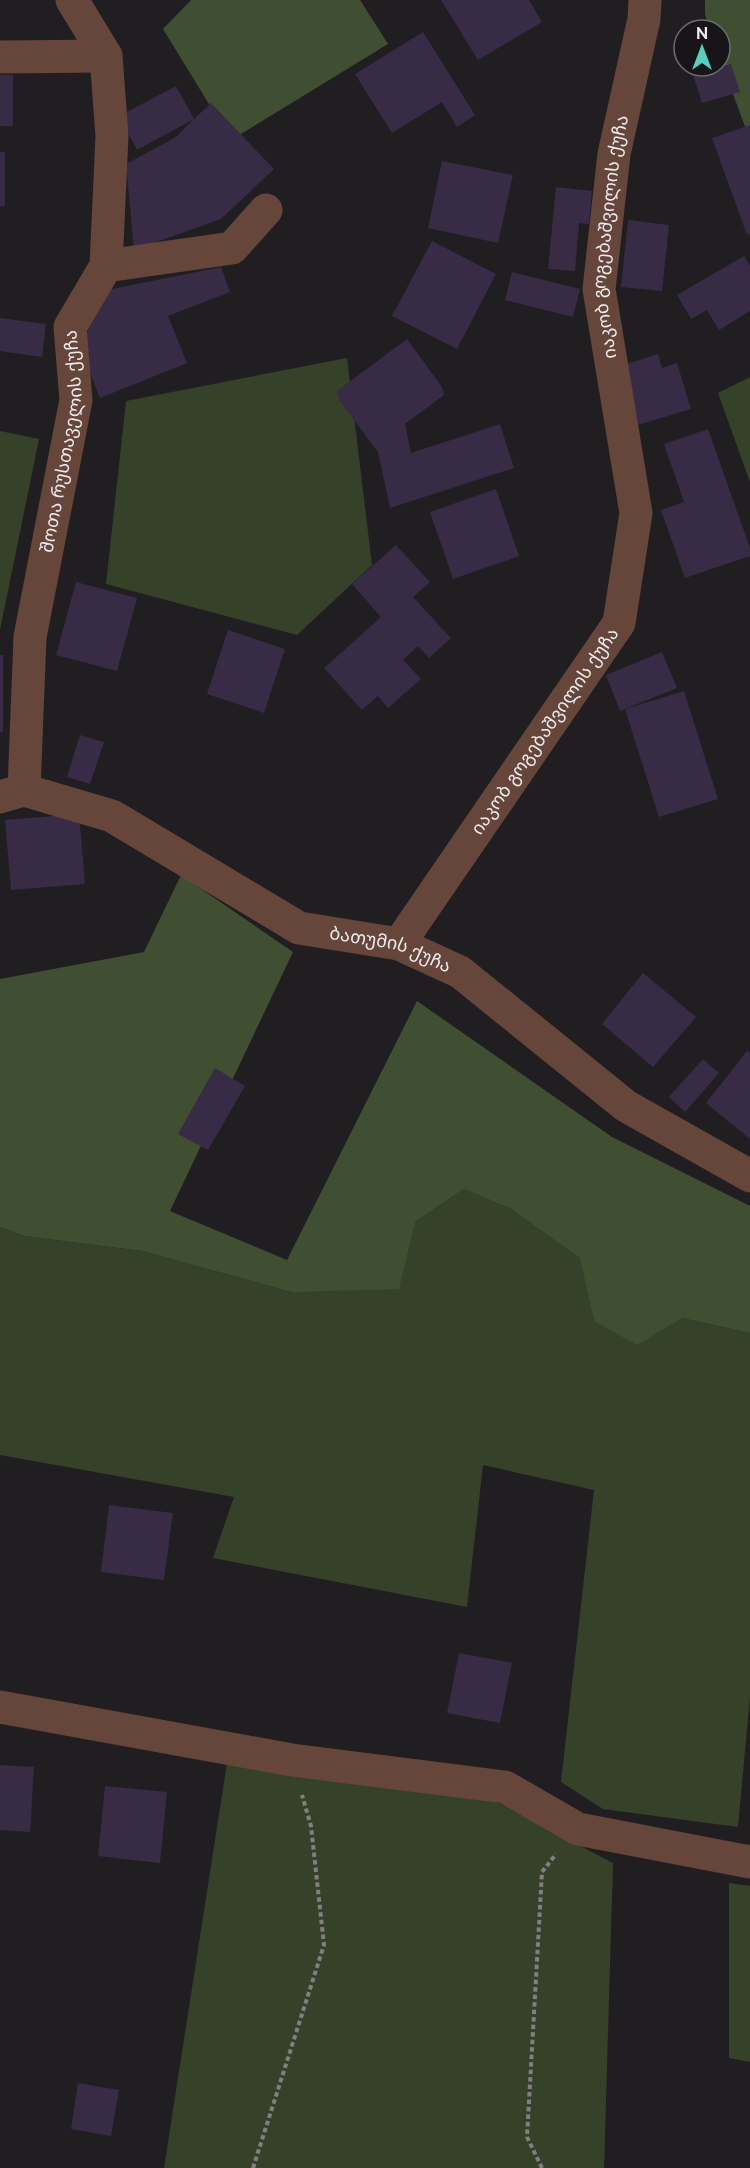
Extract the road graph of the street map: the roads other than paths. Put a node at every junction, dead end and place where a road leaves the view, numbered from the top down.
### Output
1 (72, 0) edge
2 (645, 0) edge
3 (106, 56) junction
4 (0, 57) edge
5 (266, 210) dead end
6 (106, 266) junction
7 (12, 793) edge
8 (399, 944) junction
9 (750, 1176) edge
10 (0, 1707) edge
11 (750, 1862) edge

1 - 3 street, შოთა რუსთაველის ქუჩა
2 - 8 street, იაკობ გოგებაშვილის ქუჩა
3 - 4 street
3 - 6 street, შოთა რუსთაველის ქუჩა
5 - 6 street
6 - 7 street, შოთა რუსთაველის ქუჩა
7 - 8 street, ბათუმის ქუჩა
8 - 9 street, ბათუმის ქუჩა
10 - 11 street

